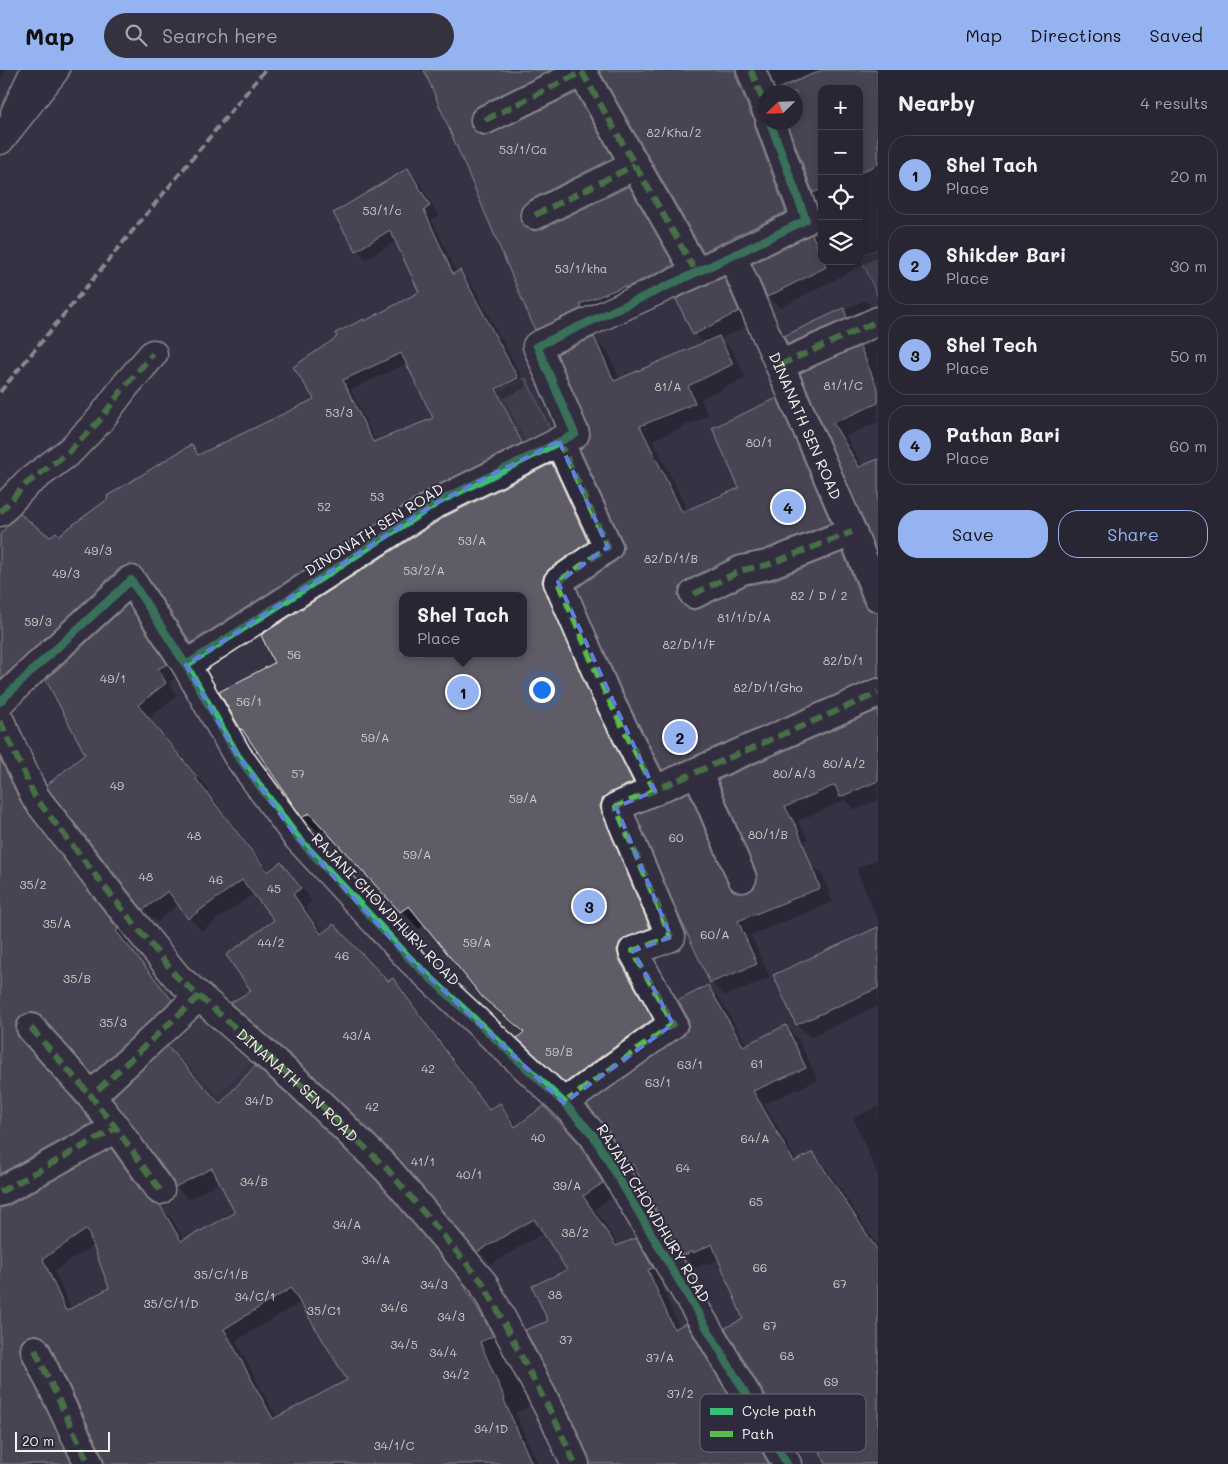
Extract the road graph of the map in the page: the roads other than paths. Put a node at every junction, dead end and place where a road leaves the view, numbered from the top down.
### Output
1 (35, 70) edge
2 (55, 70) edge
3 (751, 70) edge
4 (758, 88) edge
5 (485, 120) dead end
6 (773, 130) edge
7 (4, 135) edge
8 (635, 165) junction
9 (535, 215) dead end
10 (732, 256) junction
11 (696, 272) junction
12 (878, 322) edge
13 (153, 354) dead end
14 (780, 365) junction
15 (559, 441) junction
16 (0, 512) edge
17 (852, 532) junction
18 (694, 594) dead end
19 (878, 597) edge
20 (186, 665) junction
21 (878, 693) edge
22 (0, 702) edge
23 (1, 727) edge
24 (698, 773) junction
25 (655, 791) junction
26 (742, 878) dead end
27 (199, 996) junction
28 (31, 1028) dead end
29 (91, 1096) junction
30 (564, 1103) junction
31 (116, 1128) junction
32 (160, 1190) dead end
33 (0, 1192) edge
34 (35, 1350) dead end
35 (746, 1394) edge
36 (780, 1452) edge
37 (89, 1464) edge
38 (575, 1464) edge
39 (787, 1464) edge

1 - 7 street
2 - 7 street
3 - 4 street
5 - 8 street
6 - 10 street, DINONATH SEN ROAD
8 - 9 street
8 - 11 street
10 - 11 street, DINONATH SEN ROAD
10 - 14 street, DINANATH SEN ROAD
11 - 15 street, DINONATH SEN ROAD
12 - 14 street
13 - 16 street
14 - 17 street, DINANATH SEN ROAD
15 - 20 street, DINONATH SEN ROAD
15 - 25 street
17 - 18 street
17 - 19 street, DINANATH SEN ROAD
20 - 22 street, RAJANI CHOWDHURY ROAD
20 - 30 street, RAJANI CHOWDHURY ROAD
21 - 24 street
23 - 27 street, DINANATH SEN ROAD
24 - 25 street
24 - 26 street
25 - 30 street
27 - 29 street
27 - 38 street, DINANATH SEN ROAD
28 - 29 street
29 - 31 street
30 - 35 street, RAJANI CHOWDHURY ROAD
31 - 32 street
31 - 33 street
34 - 37 street
36 - 39 street, RAJANI CHOWDHURY ROAD

